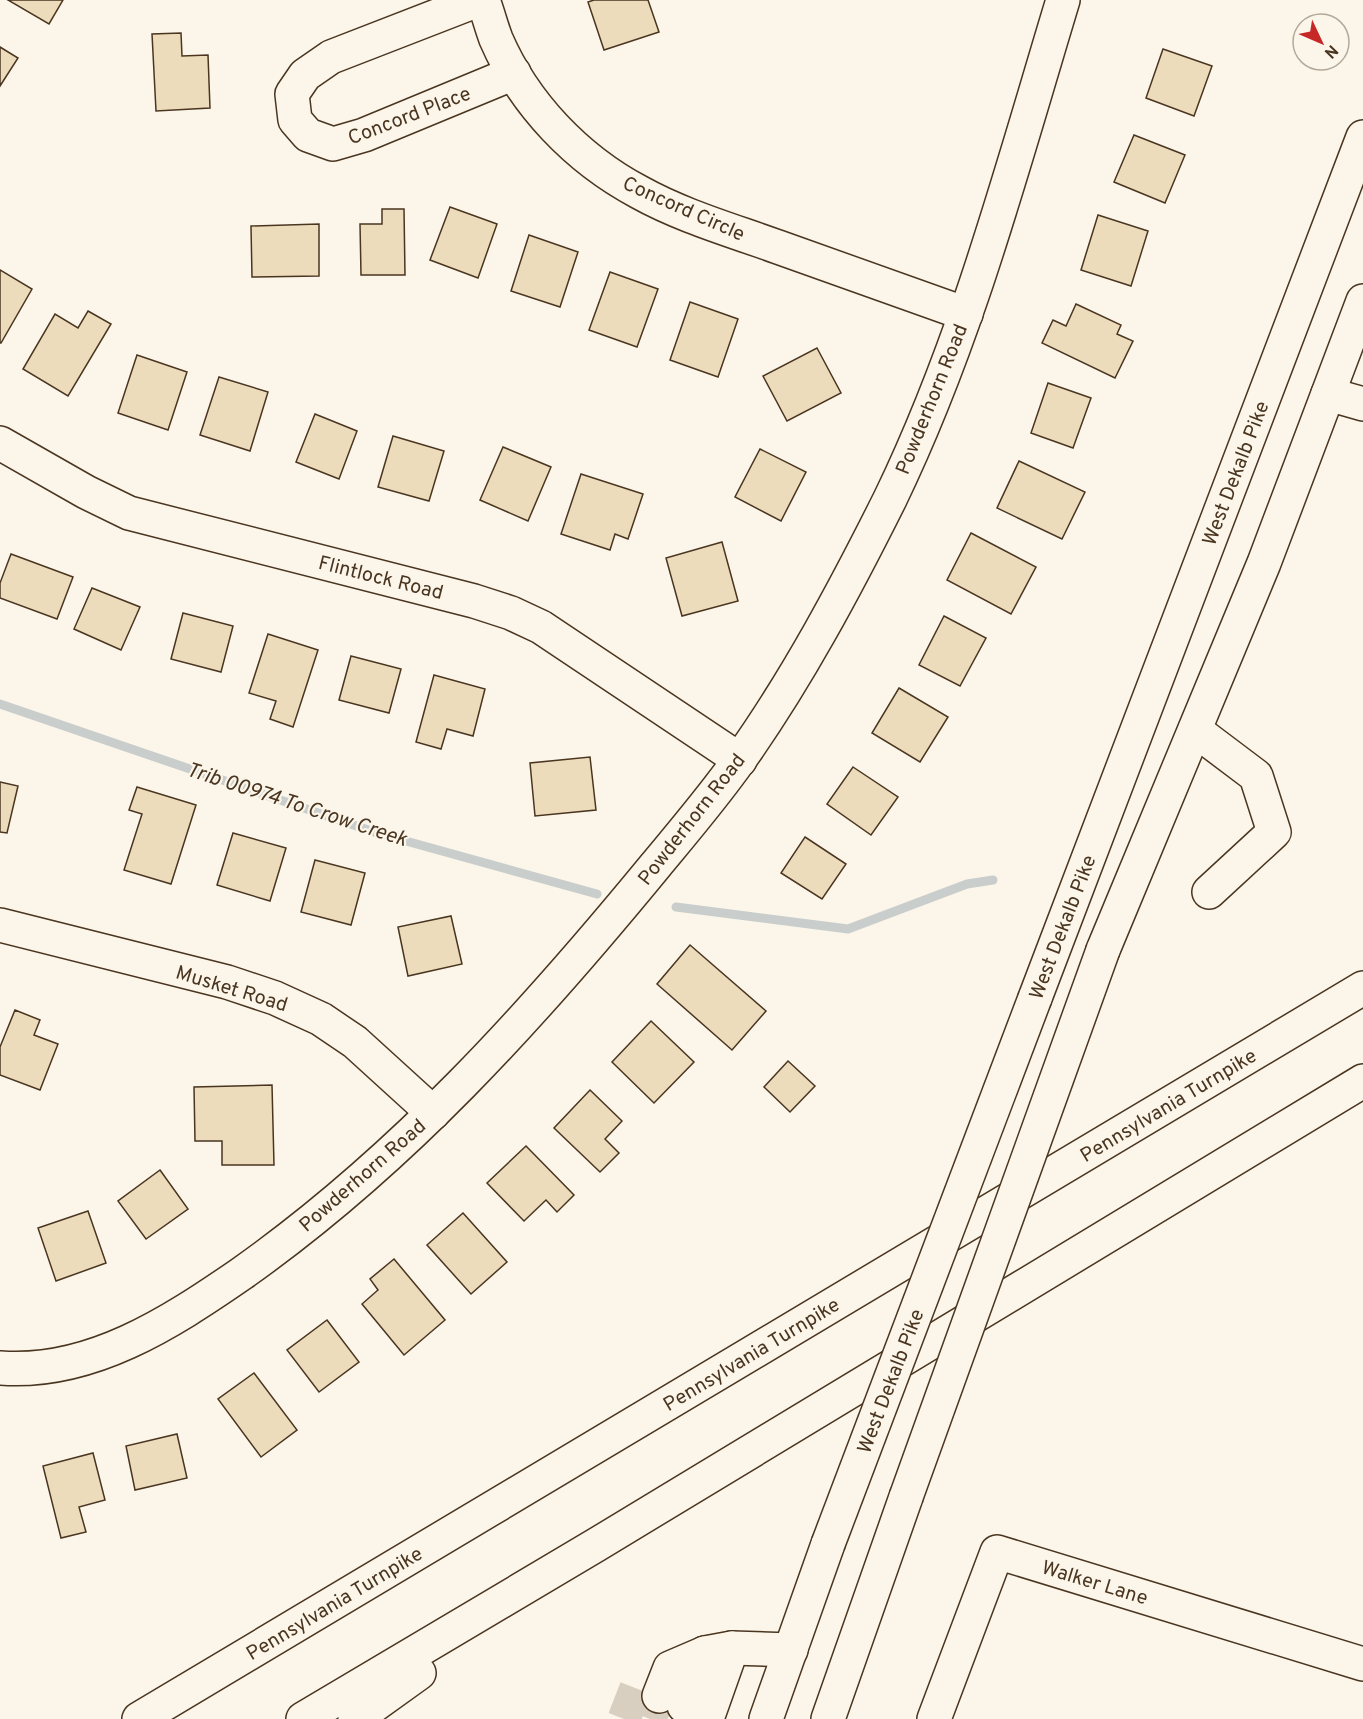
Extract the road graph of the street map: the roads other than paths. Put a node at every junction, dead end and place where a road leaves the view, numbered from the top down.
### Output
1 (478, 0) edge
2 (483, 0) edge
3 (1063, 0) edge
4 (514, 73) junction
5 (1363, 137) edge
6 (1363, 301) edge
7 (966, 314) junction
8 (1328, 394) junction
9 (1363, 404) edge
10 (0, 443) edge
11 (1195, 730) junction
12 (740, 760) junction
13 (1209, 891) dead end
14 (0, 925) edge
15 (1363, 988) edge
16 (1363, 1081) edge
17 (433, 1113) junction
18 (0, 1368) edge
19 (596, 1545) junction
20 (718, 1650) junction
21 (791, 1650) junction
22 (1363, 1664) edge
23 (139, 1719) edge
24 (303, 1719) edge
25 (355, 1719) edge
26 (766, 1719) edge
27 (828, 1719) edge
28 (933, 1719) edge

1 - 4 main road, Concord Place
2 - 4 main road, Concord Circle
3 - 7 main road, Powderhorn Road
4 - 7 main road, Concord Circle
5 - 21 main road, West Dekalb Pike, bridge
6 - 8 main road
7 - 12 main road, Powderhorn Road
8 - 9 main road
8 - 11 main road
10 - 12 main road, Flintlock Road
11 - 13 main road
11 - 27 main road, bridge
12 - 17 main road, Powderhorn Road
14 - 17 main road, Musket Road
15 - 23 main road, Pennsylvania Turnpike
16 - 19 main road
17 - 18 main road, Powderhorn Road
19 - 24 main road
19 - 25 main road
20 - 20 main road
20 - 21 main road
21 - 26 main road, West Dekalb Pike
22 - 28 main road, Walker Lane

